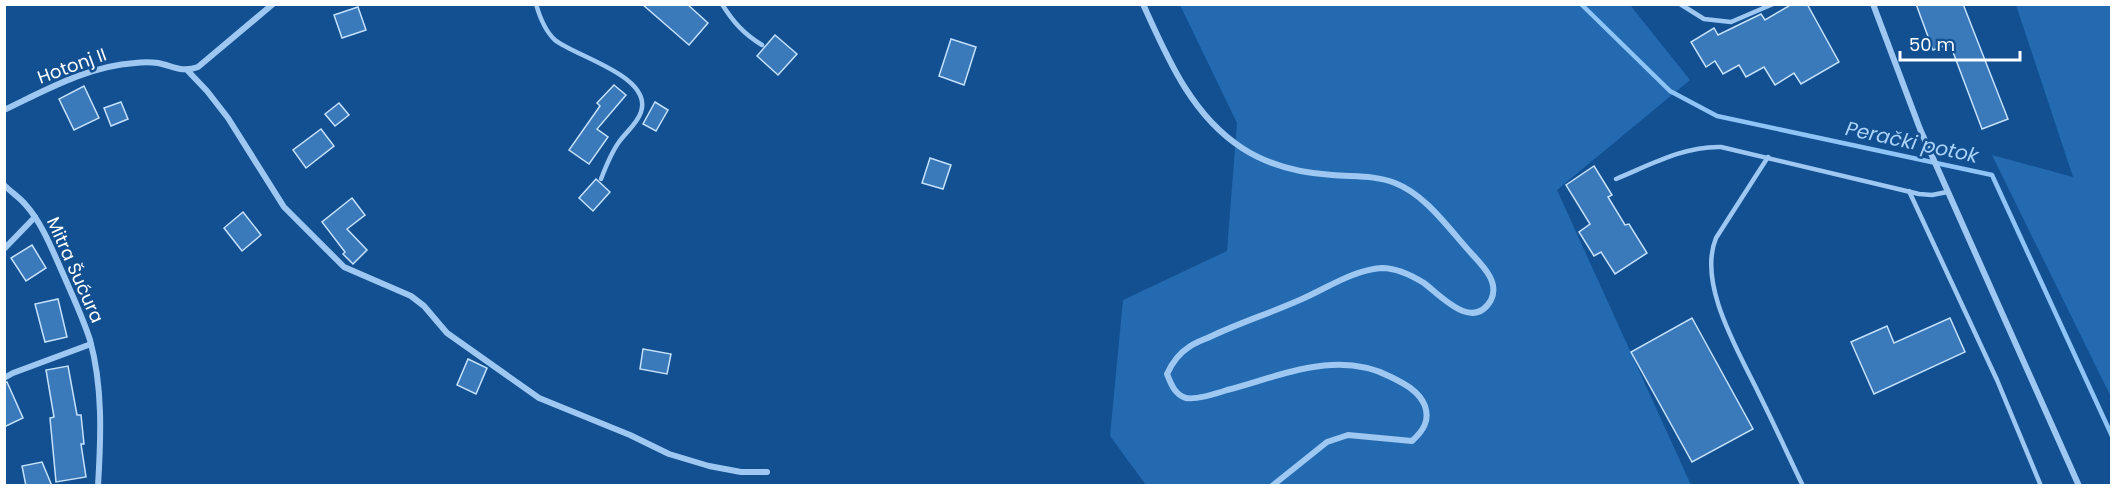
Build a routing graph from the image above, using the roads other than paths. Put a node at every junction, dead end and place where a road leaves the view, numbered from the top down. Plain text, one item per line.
1 (273, 4) edge
2 (536, 4) edge
3 (722, 4) edge
4 (1143, 4) edge
5 (1680, 4) edge
6 (1773, 4) edge
7 (1873, 4) edge
8 (762, 45) dead end
9 (188, 71) junction
10 (4, 110) edge
11 (1768, 157) junction
12 (601, 179) dead end
13 (1616, 179) dead end
14 (4, 185) edge
15 (1909, 191) junction
16 (1947, 192) junction
17 (35, 217) junction
18 (4, 249) edge
19 (91, 344) junction
20 (4, 378) edge
21 (767, 472) dead end
22 (98, 486) edge
23 (1272, 486) edge
24 (1803, 486) edge
25 (2041, 486) edge
26 (2079, 486) edge

1 - 9 street
2 - 12 lane
3 - 8 lane
4 - 23 street
5 - 6 lane
7 - 16 street
9 - 10 street, Hotonj II
9 - 21 street
11 - 13 lane
11 - 15 lane
11 - 24 lane
14 - 17 street, Mitra Šućura
15 - 16 lane
15 - 25 lane
16 - 26 street
17 - 18 street
17 - 19 street, Mitra Šućura
19 - 20 street
19 - 22 street, Mitra Šućura

